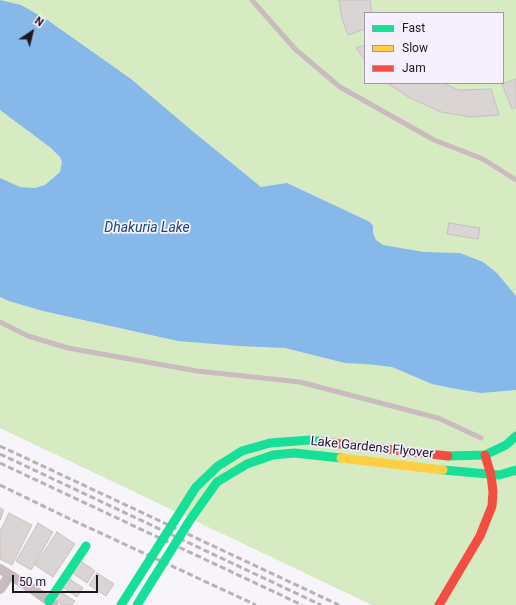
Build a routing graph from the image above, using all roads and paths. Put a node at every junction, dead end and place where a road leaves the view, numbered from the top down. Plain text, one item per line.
1 (252, 0) edge
2 (516, 180) edge
3 (0, 322) edge
4 (516, 436) edge
5 (481, 438) dead end
6 (485, 455) junction
7 (516, 470) edge
8 (491, 475) junction
9 (86, 546) dead end
10 (0, 569) edge
11 (10, 575) junction
12 (0, 589) edge
13 (51, 603) edge
14 (121, 605) edge
15 (137, 605) edge
16 (439, 605) edge

1 - 2 lane
3 - 5 lane
4 - 6 main road
6 - 8 main road
6 - 14 main road, Lake Gardens Flyover, bridge
7 - 8 main road, Lake Gardens Flyover
8 - 15 main road, Lake Gardens Flyover, bridge
8 - 16 main road
9 - 13 main road
10 - 11 street
11 - 12 street
11 - 13 street

